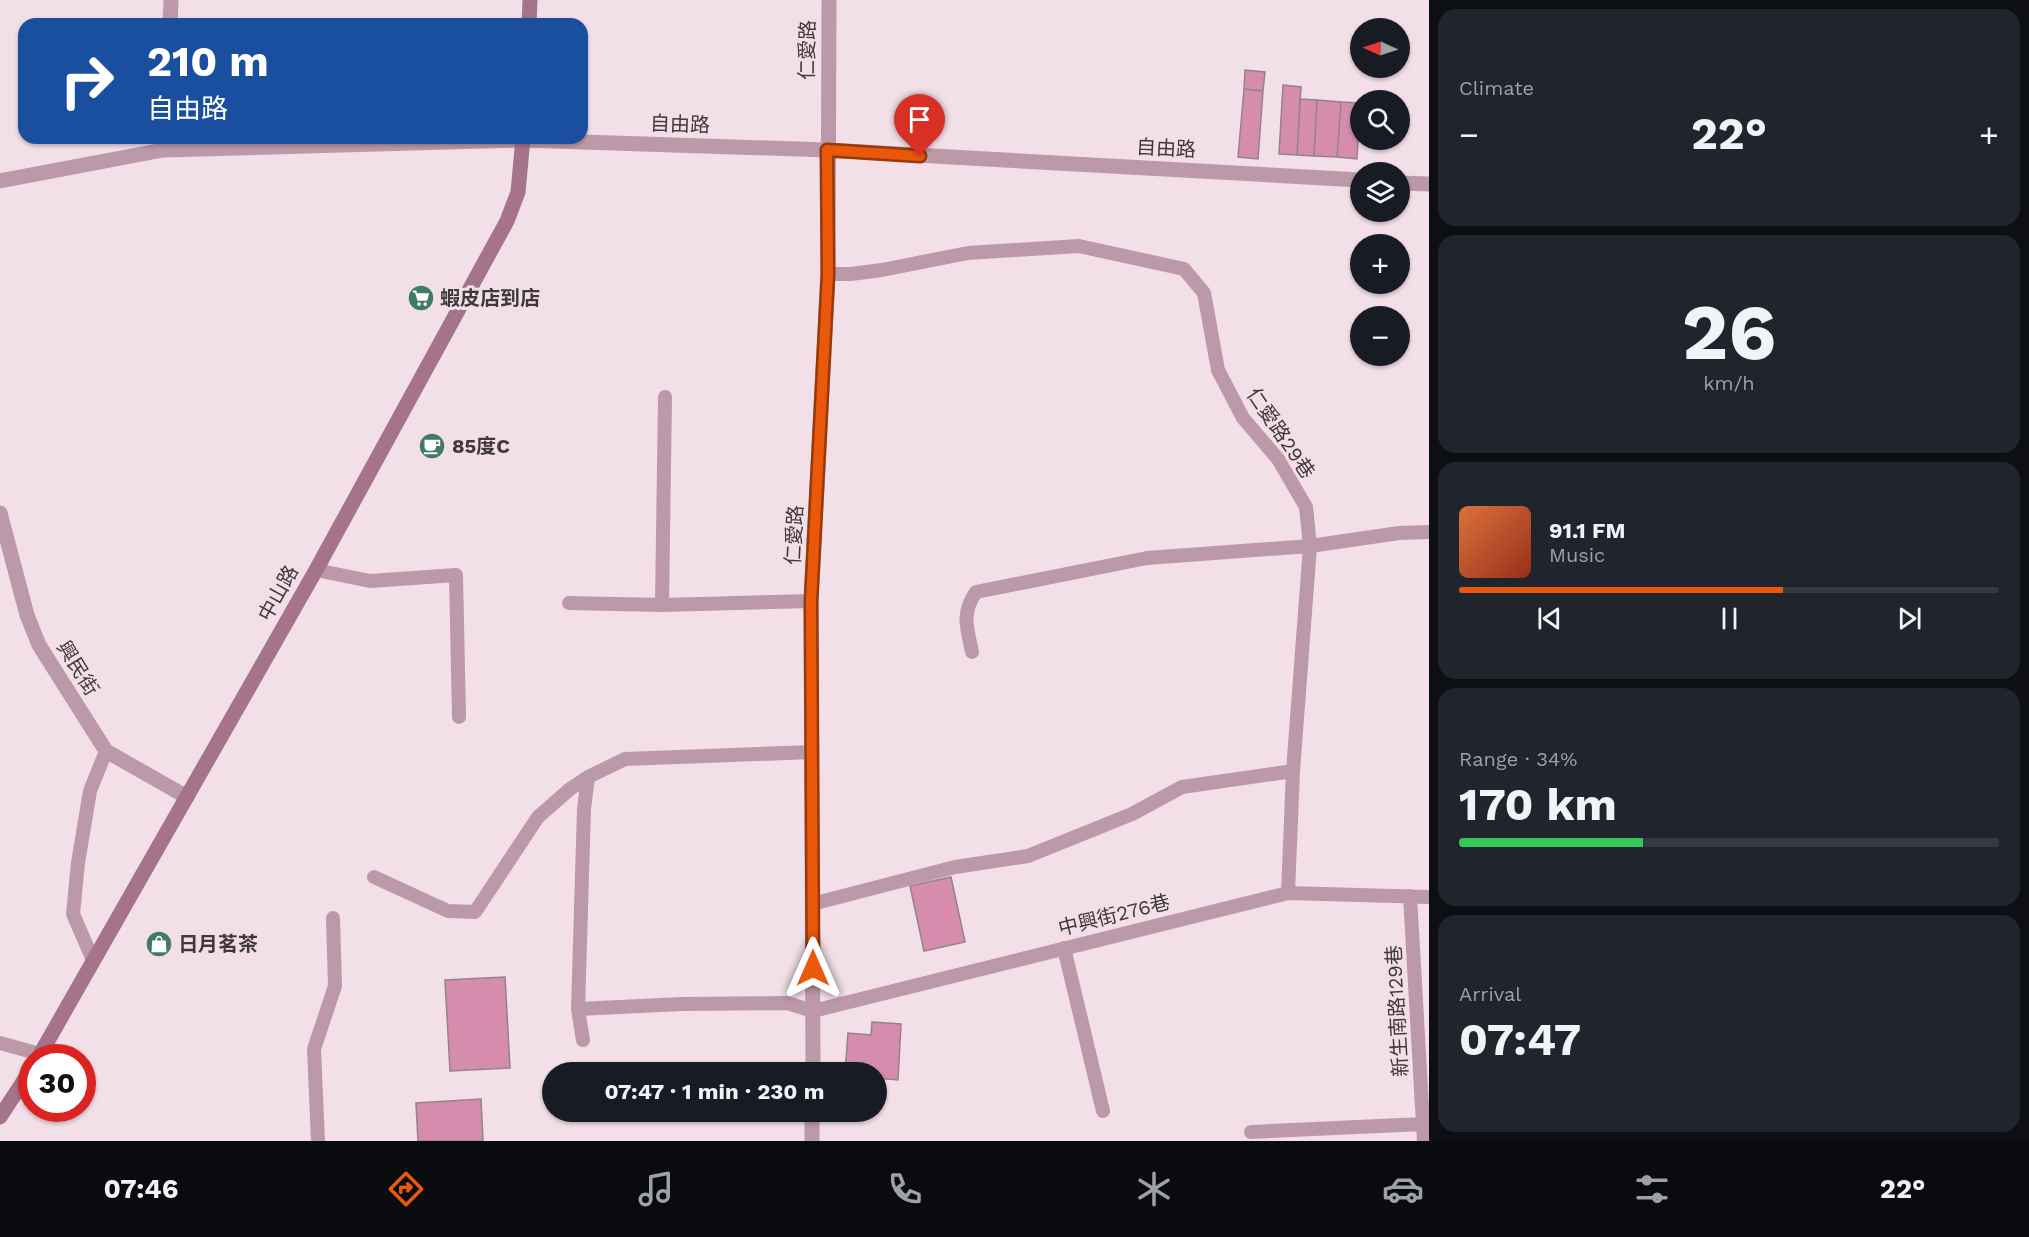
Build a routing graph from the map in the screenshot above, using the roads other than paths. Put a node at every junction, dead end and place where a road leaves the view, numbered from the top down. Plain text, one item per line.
1 (171, 0) edge
2 (530, 0) edge
3 (829, 0) edge
4 (170, 18) edge
5 (529, 18) edge
6 (588, 141) edge
7 (164, 144) edge
8 (523, 144) edge
9 (827, 150) junction
10 (1350, 179) edge
11 (0, 181) edge
12 (1410, 183) edge
13 (1429, 184) edge
14 (828, 274) junction
15 (665, 397) dead end
16 (1, 521) edge
17 (1429, 532) edge
18 (1310, 546) junction
19 (316, 570) junction
20 (811, 601) junction
21 (569, 603) dead end
22 (662, 605) junction
23 (972, 652) dead end
24 (459, 717) dead end
25 (106, 751) junction
26 (812, 752) junction
27 (1293, 771) junction
28 (588, 777) junction
29 (187, 796) junction
30 (374, 877) dead end
31 (1288, 893) junction
32 (1410, 896) junction
33 (1429, 897) edge
34 (812, 904) junction
35 (333, 918) dead end
36 (1064, 948) junction
37 (93, 960) junction
38 (578, 1009) junction
39 (813, 1011) junction
40 (582, 1040) dead end
41 (0, 1042) edge
42 (46, 1044) edge
43 (18, 1048) edge
44 (813, 1062) edge
45 (18, 1090) edge
46 (1104, 1111) dead end
47 (0, 1118) edge
48 (812, 1122) edge
49 (1423, 1124) junction
50 (1251, 1132) dead end
51 (318, 1141) edge
52 (812, 1141) edge
53 (1424, 1141) edge

1 - 4 street
2 - 5 main road
3 - 9 street, 仁愛路
6 - 9 street, 自由路
7 - 11 street, 自由路
8 - 19 main road, 中山路
9 - 10 street, 自由路
9 - 14 street, 仁愛路
12 - 13 street
14 - 18 lane, 仁愛路29巷
14 - 20 street, 仁愛路
15 - 22 lane
16 - 25 street, 興民街
17 - 18 lane
18 - 23 lane
18 - 27 lane, 仁愛路29巷
19 - 24 lane
19 - 29 main road, 中山路
20 - 22 lane
20 - 26 street, 仁愛路
21 - 22 lane
25 - 29 street, 興民街
25 - 37 lane
26 - 28 lane
26 - 34 street, 仁愛路
27 - 31 lane, 仁愛路29巷
27 - 34 lane
28 - 30 lane
28 - 38 lane
29 - 37 main road, 中山路
31 - 32 lane, 中興街276巷
31 - 36 lane, 中興街276巷
32 - 33 lane, 中興街276巷
32 - 49 lane, 新生南路129巷
34 - 39 street, 仁愛路
35 - 51 lane
36 - 39 lane, 中興街276巷
36 - 46 lane
37 - 42 main road, 中山路
38 - 39 lane
38 - 40 lane
39 - 44 street, 仁愛路
41 - 43 lane
45 - 47 main road
48 - 52 street
49 - 50 lane
49 - 53 lane, 新生南路129巷

